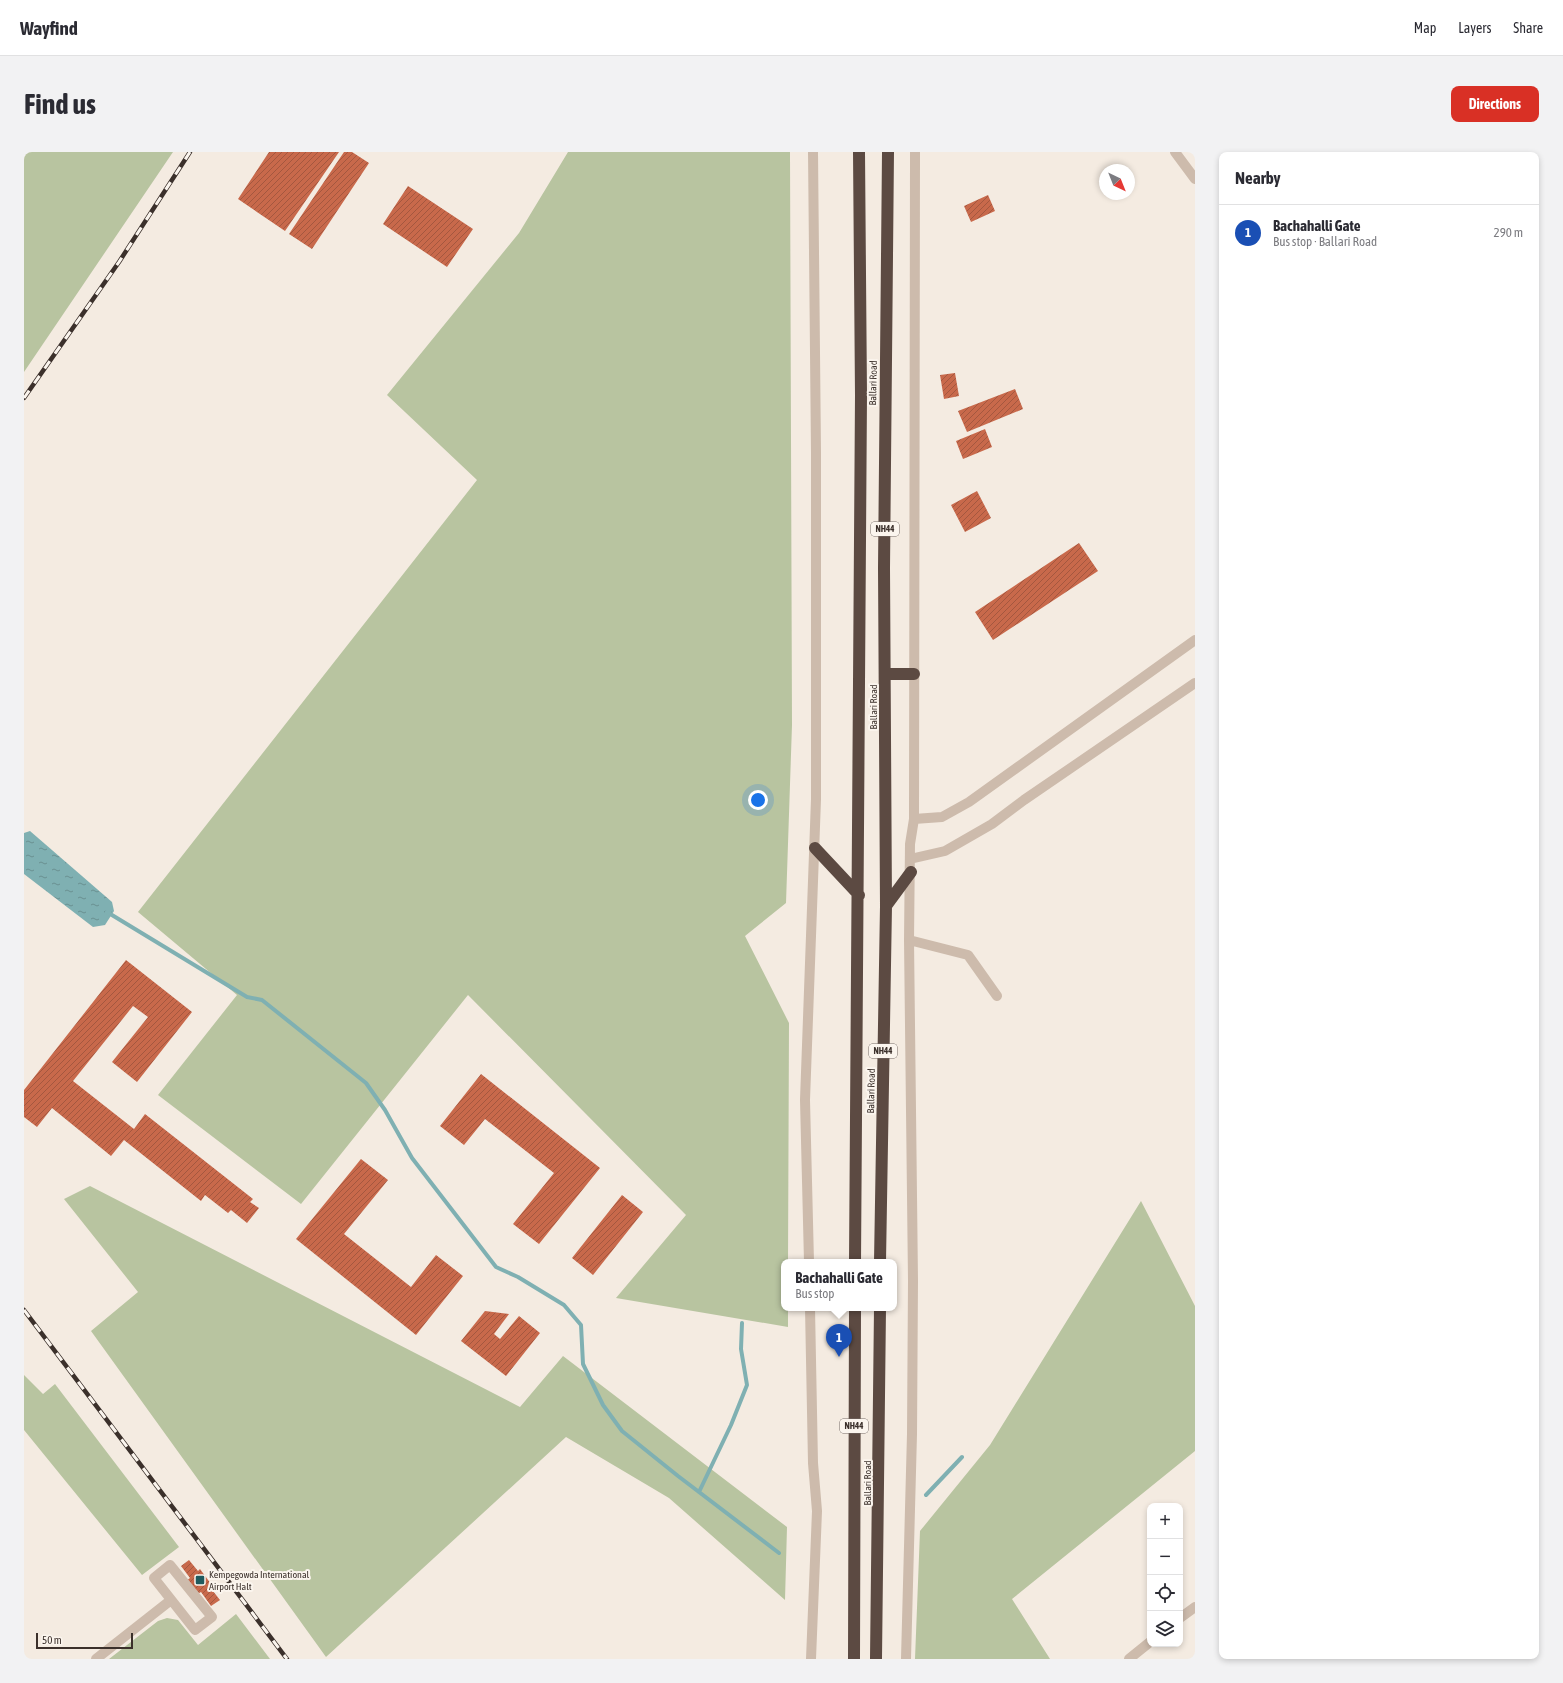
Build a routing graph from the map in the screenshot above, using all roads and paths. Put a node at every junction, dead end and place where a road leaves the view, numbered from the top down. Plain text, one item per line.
1 (813, 152) edge
2 (860, 152) edge
3 (888, 152) edge
4 (915, 152) edge
5 (1174, 152) edge
6 (1195, 179) edge
7 (1195, 640) edge
8 (885, 674) junction
9 (914, 674) junction
10 (1195, 683) edge
11 (914, 819) junction
12 (814, 848) junction
13 (910, 859) junction
14 (911, 872) junction
15 (859, 895) junction
16 (886, 906) junction
17 (909, 940) junction
18 (997, 996) dead end
19 (809, 1259) edge
20 (855, 1259) edge
21 (880, 1259) edge
22 (810, 1311) edge
23 (855, 1311) edge
24 (880, 1311) edge
25 (171, 1600) junction
26 (1195, 1607) edge
27 (1183, 1616) edge
28 (1147, 1644) edge
29 (96, 1659) edge
30 (811, 1659) edge
31 (854, 1659) edge
32 (876, 1659) edge
33 (906, 1659) edge
34 (1129, 1659) edge

1 - 12 street
2 - 15 highway, Ballari Road / NH44
3 - 8 highway, Ballari Road / NH44
4 - 9 street
5 - 6 street
7 - 11 street
8 - 9 highway
8 - 16 highway, Ballari Road / NH44
9 - 11 street
10 - 13 street
11 - 13 street
12 - 15 highway
12 - 19 street
13 - 14 street
14 - 16 highway
14 - 17 street
15 - 20 highway, Ballari Road / NH44
16 - 21 highway, Ballari Road / NH44
17 - 18 street
17 - 33 street
22 - 30 street
23 - 31 highway, Ballari Road / NH44
24 - 32 highway, Ballari Road / NH44
25 - 25 street
25 - 29 street
26 - 27 street
28 - 34 street

